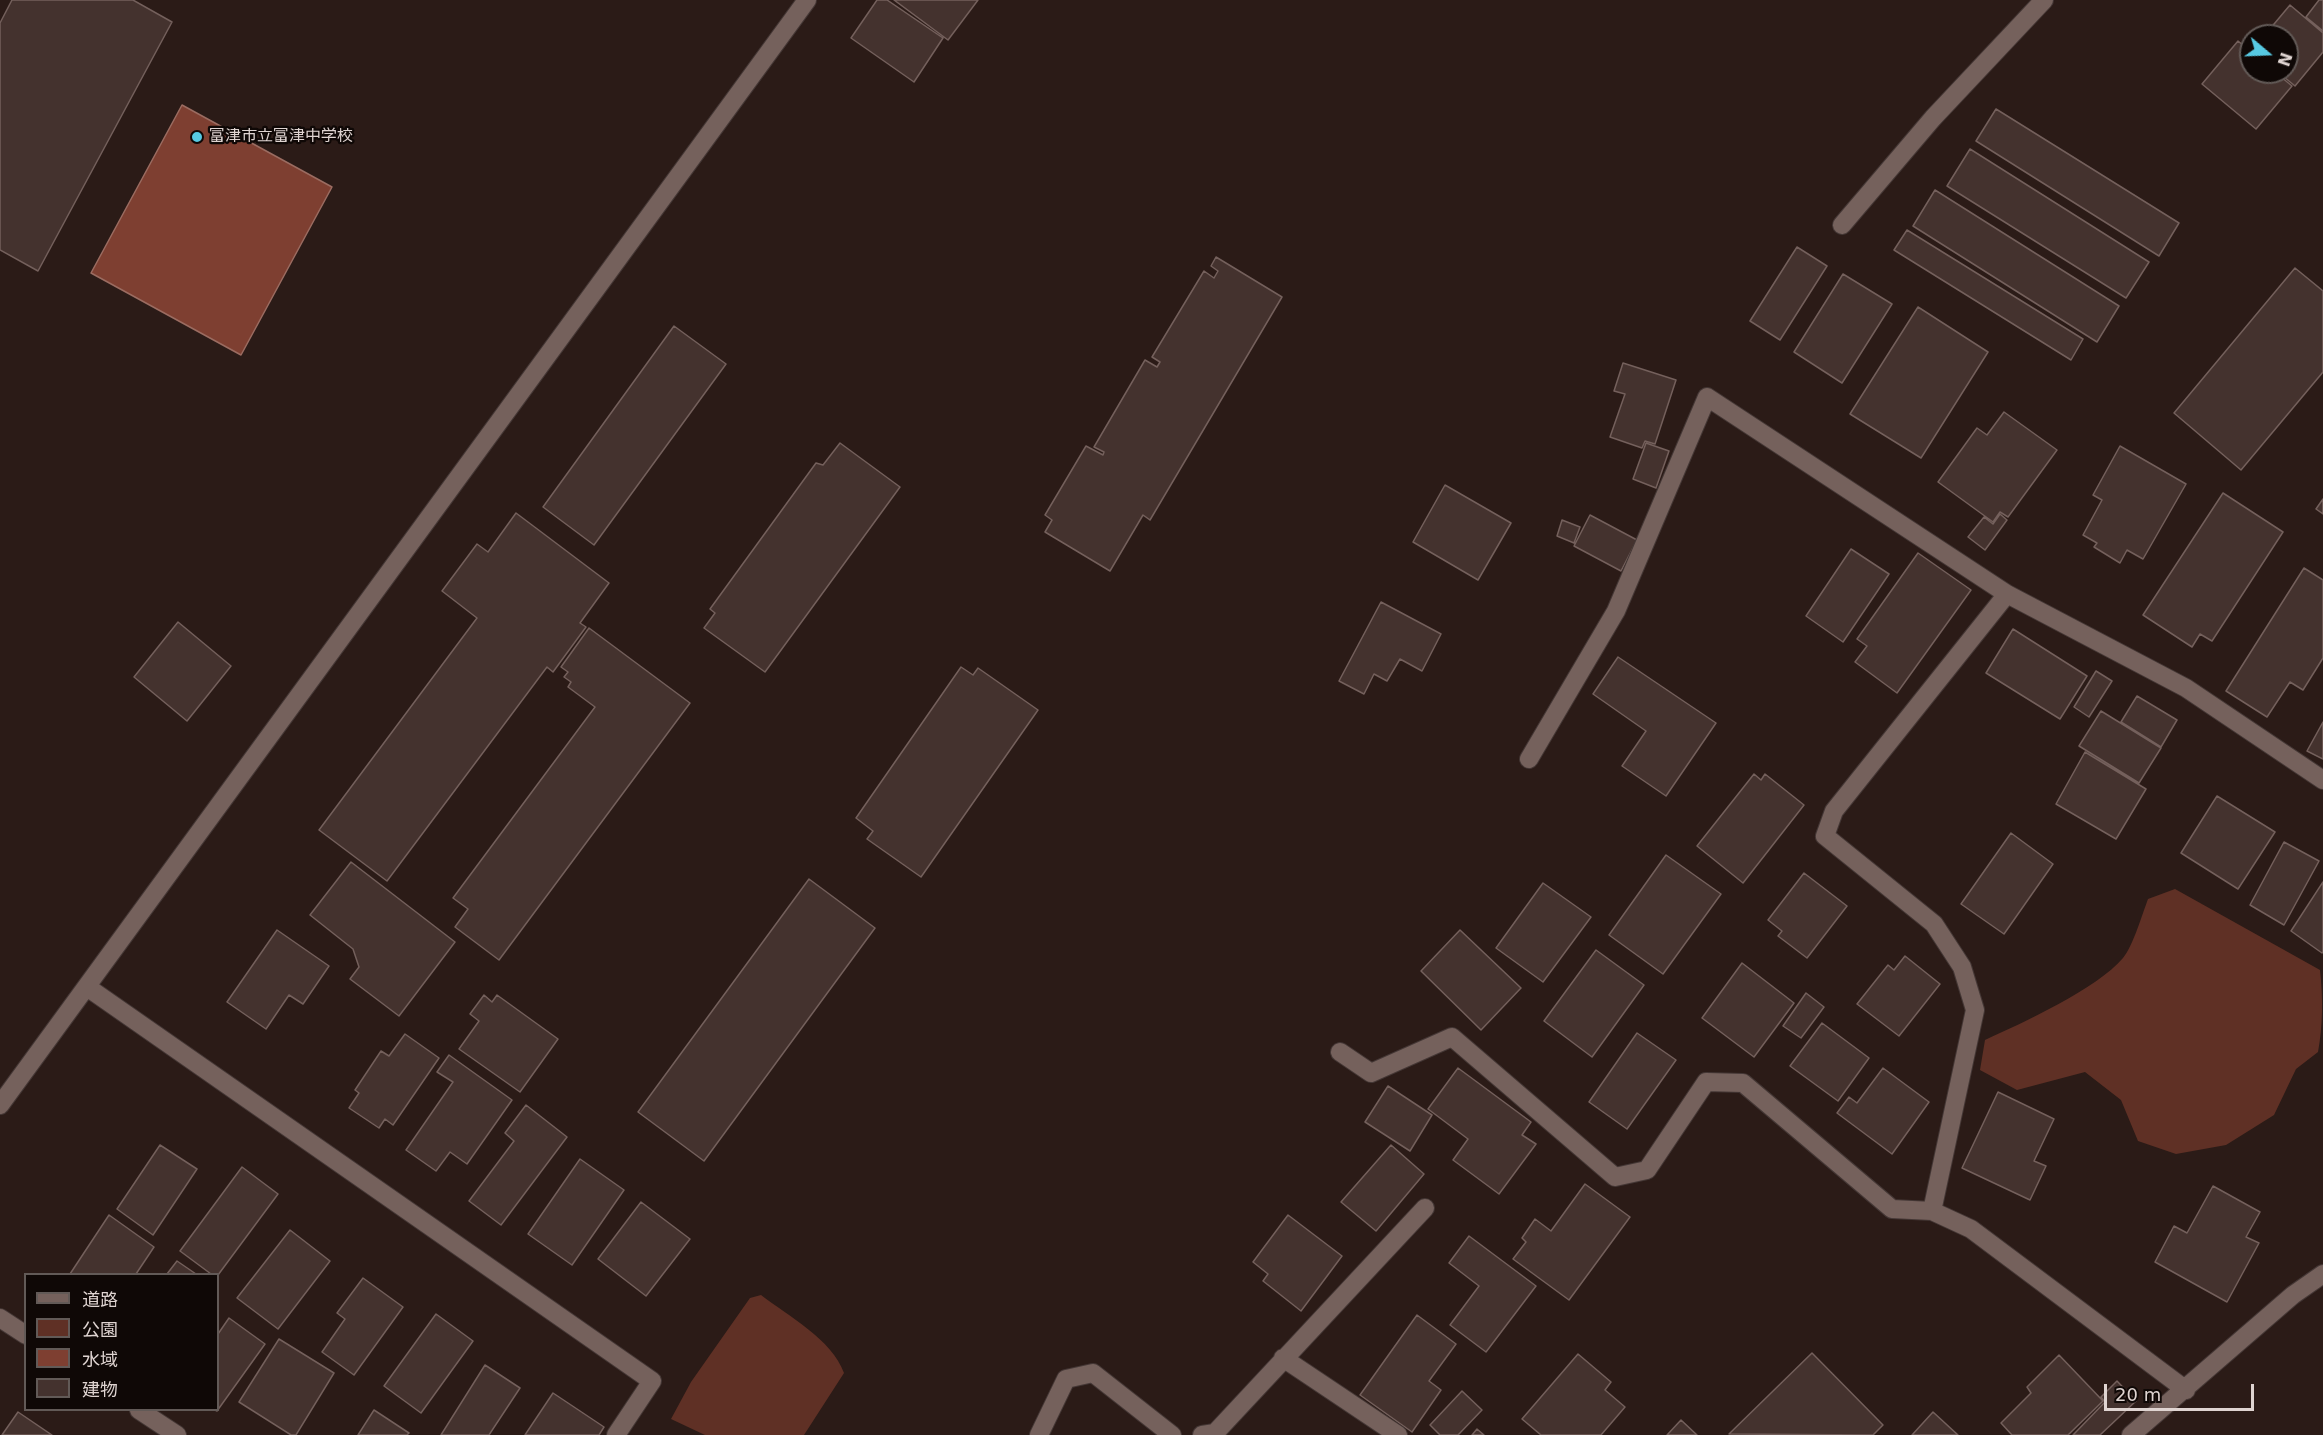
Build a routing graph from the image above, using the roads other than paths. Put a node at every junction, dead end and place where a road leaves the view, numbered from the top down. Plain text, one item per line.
1 (807, 0) edge
2 (2044, 0) edge
3 (1842, 225) dead end
4 (2007, 594) junction
5 (1529, 759) dead end
6 (2323, 780) edge
7 (87, 987) junction
8 (1340, 1052) dead end
9 (0, 1105) edge
10 (1425, 1208) dead end
11 (1932, 1210) junction
12 (2323, 1274) edge
13 (0, 1318) edge
14 (24, 1334) edge
15 (1283, 1358) junction
16 (2186, 1390) junction
17 (141, 1411) edge
18 (177, 1435) edge
19 (616, 1435) edge
20 (1039, 1435) edge
21 (1172, 1435) edge
22 (1202, 1435) edge
23 (1398, 1435) edge
24 (2131, 1435) edge

1 - 7 street
2 - 3 street
4 - 5 street
4 - 6 street
4 - 11 street
7 - 9 street
7 - 19 street
8 - 11 street
10 - 15 street
11 - 16 street
12 - 16 street
13 - 14 street
15 - 22 street
15 - 23 street
16 - 24 street
17 - 18 street
20 - 21 street

